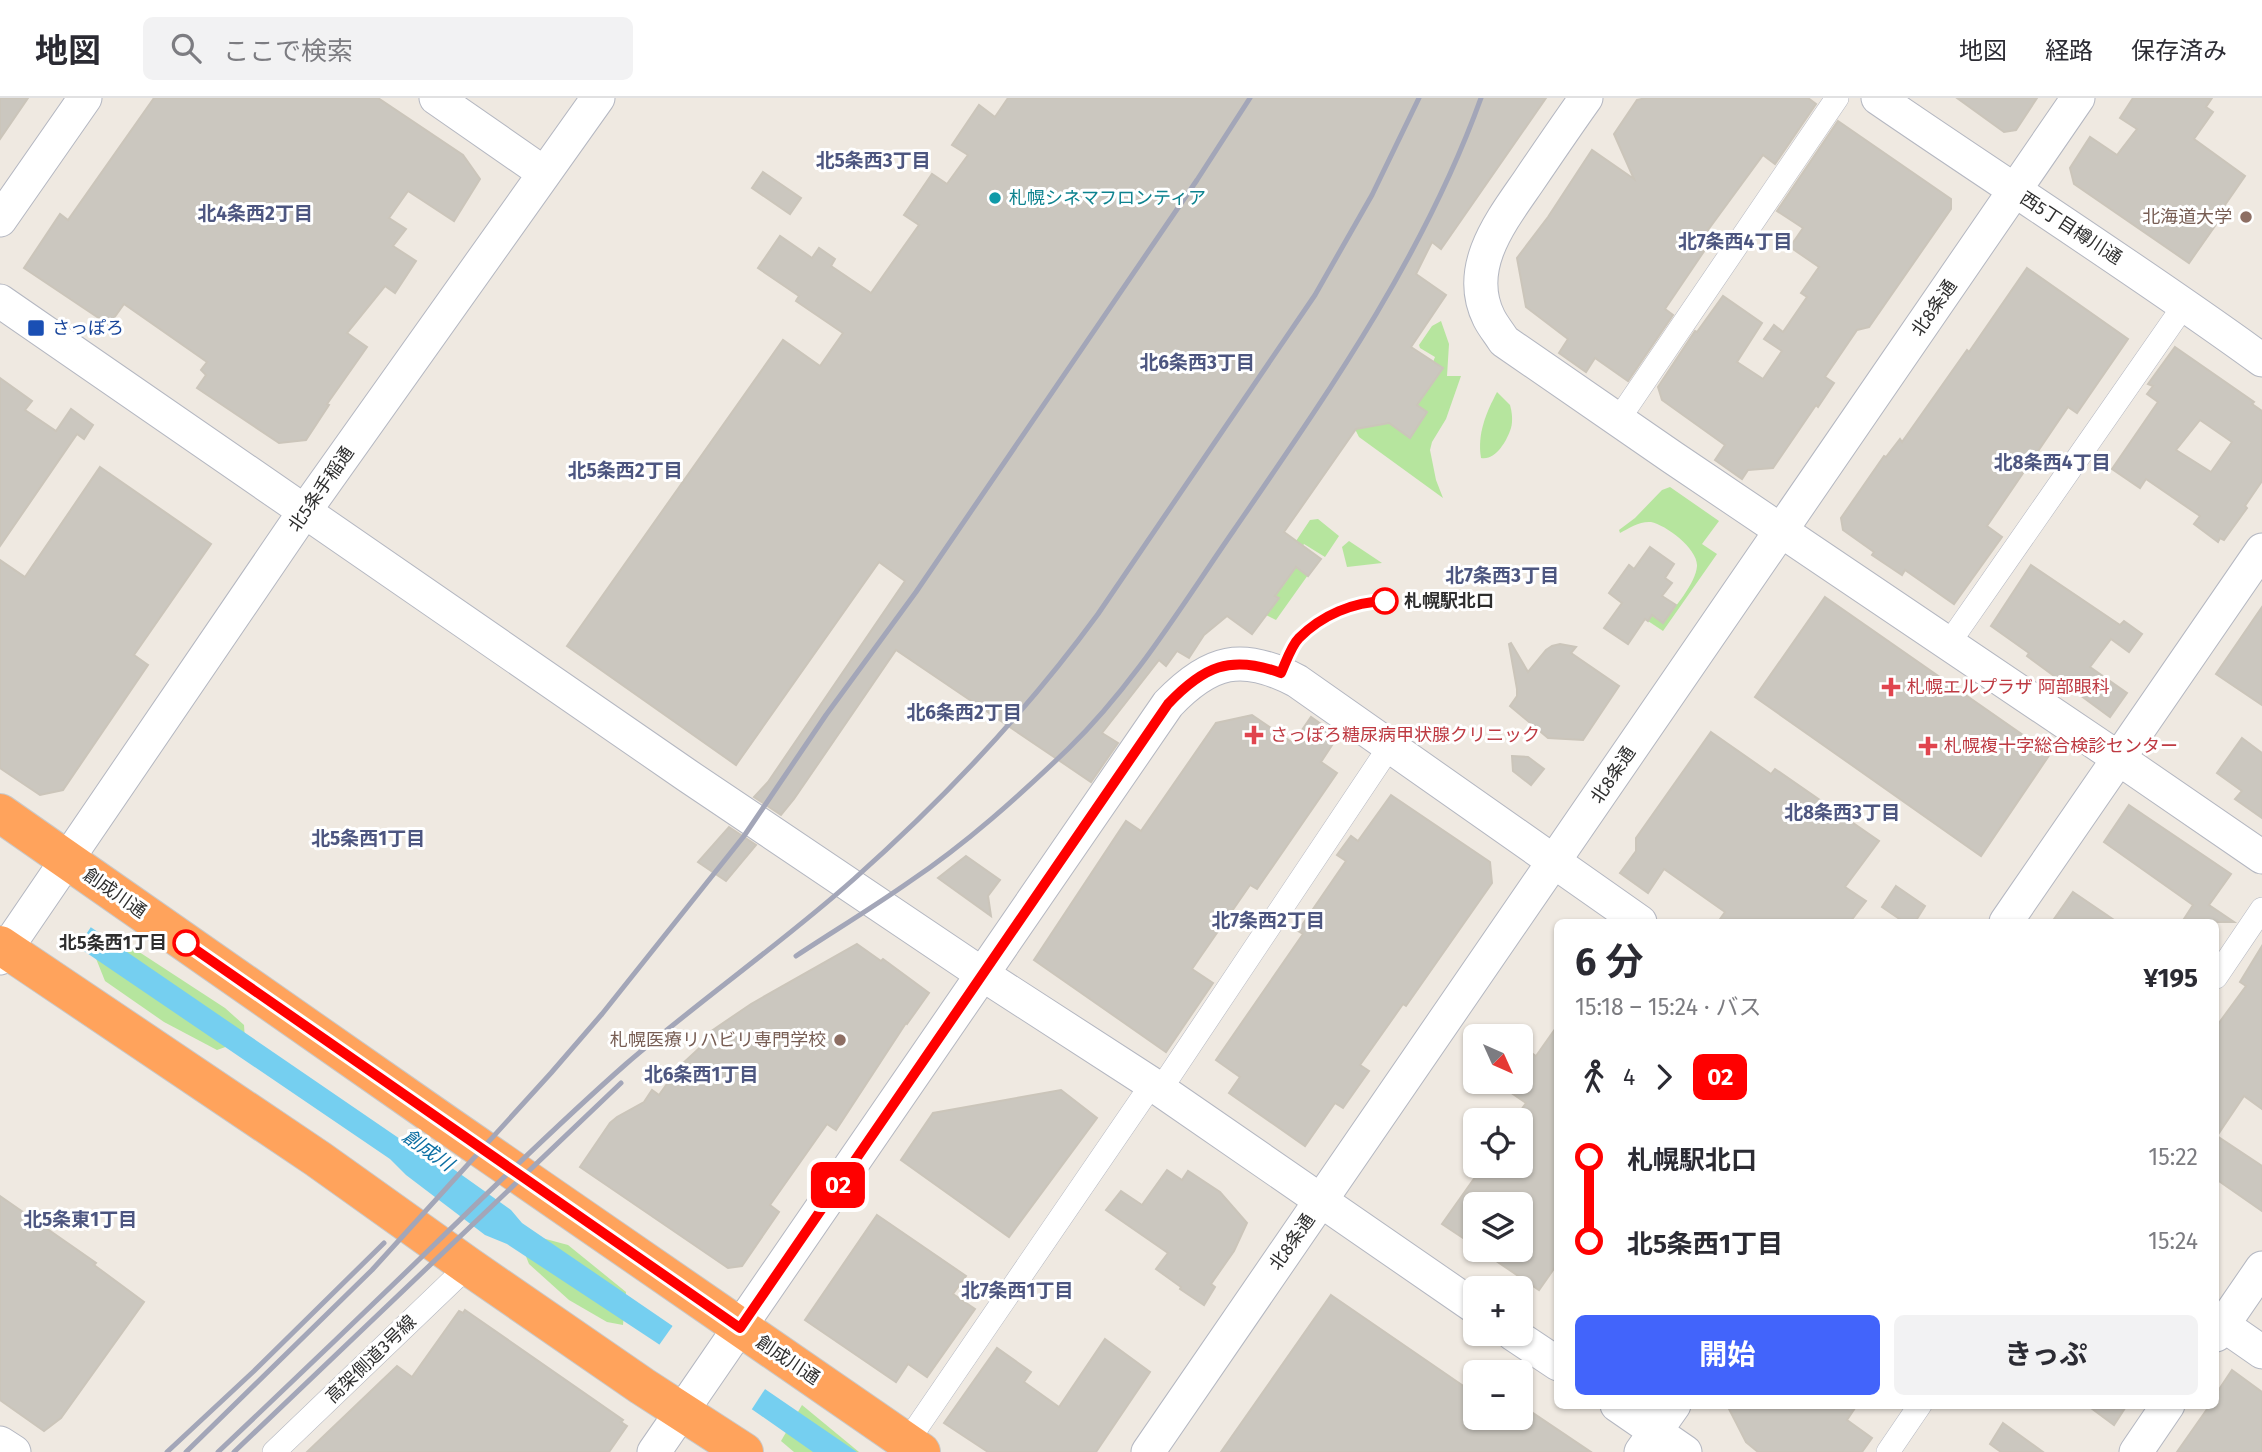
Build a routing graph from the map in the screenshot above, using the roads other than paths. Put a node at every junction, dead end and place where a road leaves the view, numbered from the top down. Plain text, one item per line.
1 (436, 98) edge
2 (598, 98) edge
3 (1586, 98) edge
4 (1837, 98) edge
5 (1878, 98) edge
6 (2078, 98) edge
7 (83, 99) edge
8 (544, 173) junction
9 (2014, 191) junction
10 (0, 220) edge
11 (0, 301) edge
12 (2185, 304) junction
13 (2262, 360) edge
14 (1618, 420) junction
15 (304, 512) junction
16 (1782, 530) junction
17 (2262, 550) edge
18 (1949, 643) junction
19 (1390, 746) junction
20 (2119, 758) junction
21 (0, 813) edge
22 (2262, 858) edge
23 (1553, 862) junction
24 (59, 872) junction
25 (2262, 909) edge
26 (1636, 919) edge
27 (2008, 919) edge
28 (7, 944) edge
29 (2219, 972) edge
30 (982, 974) junction
31 (1156, 1087) junction
32 (1321, 1201) junction
33 (468, 1266) junction
34 (2262, 1268) edge
35 (1463, 1299) edge
36 (2219, 1326) edge
37 (2219, 1328) edge
38 (733, 1339) junction
39 (1531, 1346) edge
40 (2262, 1352) edge
41 (1554, 1361) edge
42 (692, 1398) junction
43 (1623, 1409) edge
44 (1917, 1409) edge
45 (2165, 1409) edge
46 (1657, 1430) edge
47 (0, 1443) edge
48 (914, 1447) edge
49 (14, 1452) edge
50 (274, 1452) edge
51 (654, 1452) edge
52 (744, 1452) edge
53 (1148, 1452) edge
54 (1685, 1452) edge
55 (1888, 1452) edge
56 (2136, 1452) edge

1 - 8 street
2 - 8 street, 北5条手稲通
3 - 14 street
4 - 14 street
5 - 9 street, 西5丁目樽川通
6 - 9 street, 北8条通
7 - 10 street
8 - 15 street, 北5条手稲通
9 - 12 street, 西5丁目樽川通
9 - 16 street, 北8条通
11 - 15 street
12 - 13 street, 西5丁目樽川通
12 - 18 street
14 - 16 street
15 - 24 street, 北5条手稲通
15 - 30 street
16 - 18 street
16 - 23 street, 北8条通
17 - 20 street
18 - 20 street
19 - 23 street
19 - 30 street
19 - 31 street
20 - 22 street
20 - 27 street
21 - 24 highway, 創成川通
23 - 26 street
23 - 32 street, 北8条通
24 - 28 street, 北5条手稲通
24 - 38 highway, 創成川通
25 - 29 street
28 - 33 highway
30 - 31 street
30 - 38 street
31 - 32 street
31 - 48 street
32 - 35 street
32 - 53 street, 北8条通
33 - 42 highway
33 - 50 street, 高架側道3号線
34 - 36 street
37 - 40 street
38 - 42 street
38 - 48 highway, 創成川通
39 - 41 street
42 - 51 street
42 - 52 highway
43 - 46 street
44 - 55 street
45 - 56 street
46 - 54 street
47 - 49 street

